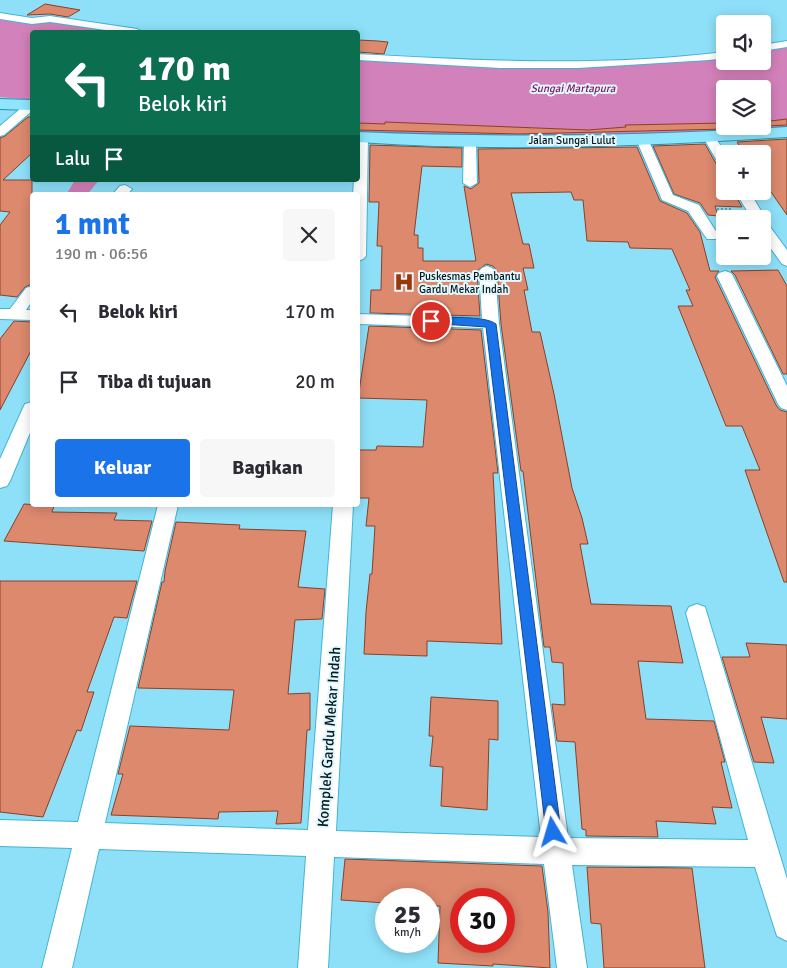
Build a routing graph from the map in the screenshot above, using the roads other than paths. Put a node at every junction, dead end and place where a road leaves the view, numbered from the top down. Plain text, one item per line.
1 (0, 16) edge
2 (124, 30) edge
3 (787, 44) edge
4 (771, 47) edge
5 (360, 57) edge
6 (716, 57) edge
7 (0, 104) edge
8 (28, 109) edge
9 (0, 132) edge
10 (787, 132) edge
11 (360, 137) edge
12 (709, 137) junction
13 (642, 139) junction
14 (470, 140) junction
15 (716, 148) edge
16 (470, 182) dead end
17 (712, 236) dead end
18 (771, 237) edge
19 (787, 261) edge
20 (487, 271) dead end
21 (725, 276) dead end
22 (30, 293) edge
23 (7, 315) edge
24 (30, 315) edge
25 (360, 319) edge
26 (491, 324) junction
27 (787, 404) edge
28 (30, 413) edge
29 (0, 481) edge
30 (168, 507) edge
31 (343, 507) edge
32 (697, 613) dead end
33 (0, 833) edge
34 (88, 835) junction
35 (322, 844) junction
36 (556, 851) junction
37 (765, 853) junction
38 (787, 926) edge
39 (57, 968) edge
40 (313, 968) edge
41 (572, 968) edge

1 - 2 street
3 - 4 street
5 - 6 street
7 - 8 main road
8 - 9 street
10 - 12 main road, Jalan Sungai Lulut
11 - 14 main road, Jalan Sungai Lulut
12 - 13 main road, Jalan Sungai Lulut
12 - 15 street
13 - 14 main road, Jalan Sungai Lulut
13 - 17 street
14 - 16 street
18 - 19 street
20 - 26 street
21 - 27 street
22 - 23 street
23 - 24 street
25 - 26 street
26 - 36 street
28 - 29 street
30 - 34 street
31 - 35 street, Komplek Gardu Mekar Indah
32 - 37 street
33 - 34 street
34 - 35 street
34 - 39 street
35 - 36 street
35 - 40 street, Komplek Gardu Mekar Indah
36 - 37 street
36 - 41 street
37 - 38 street

